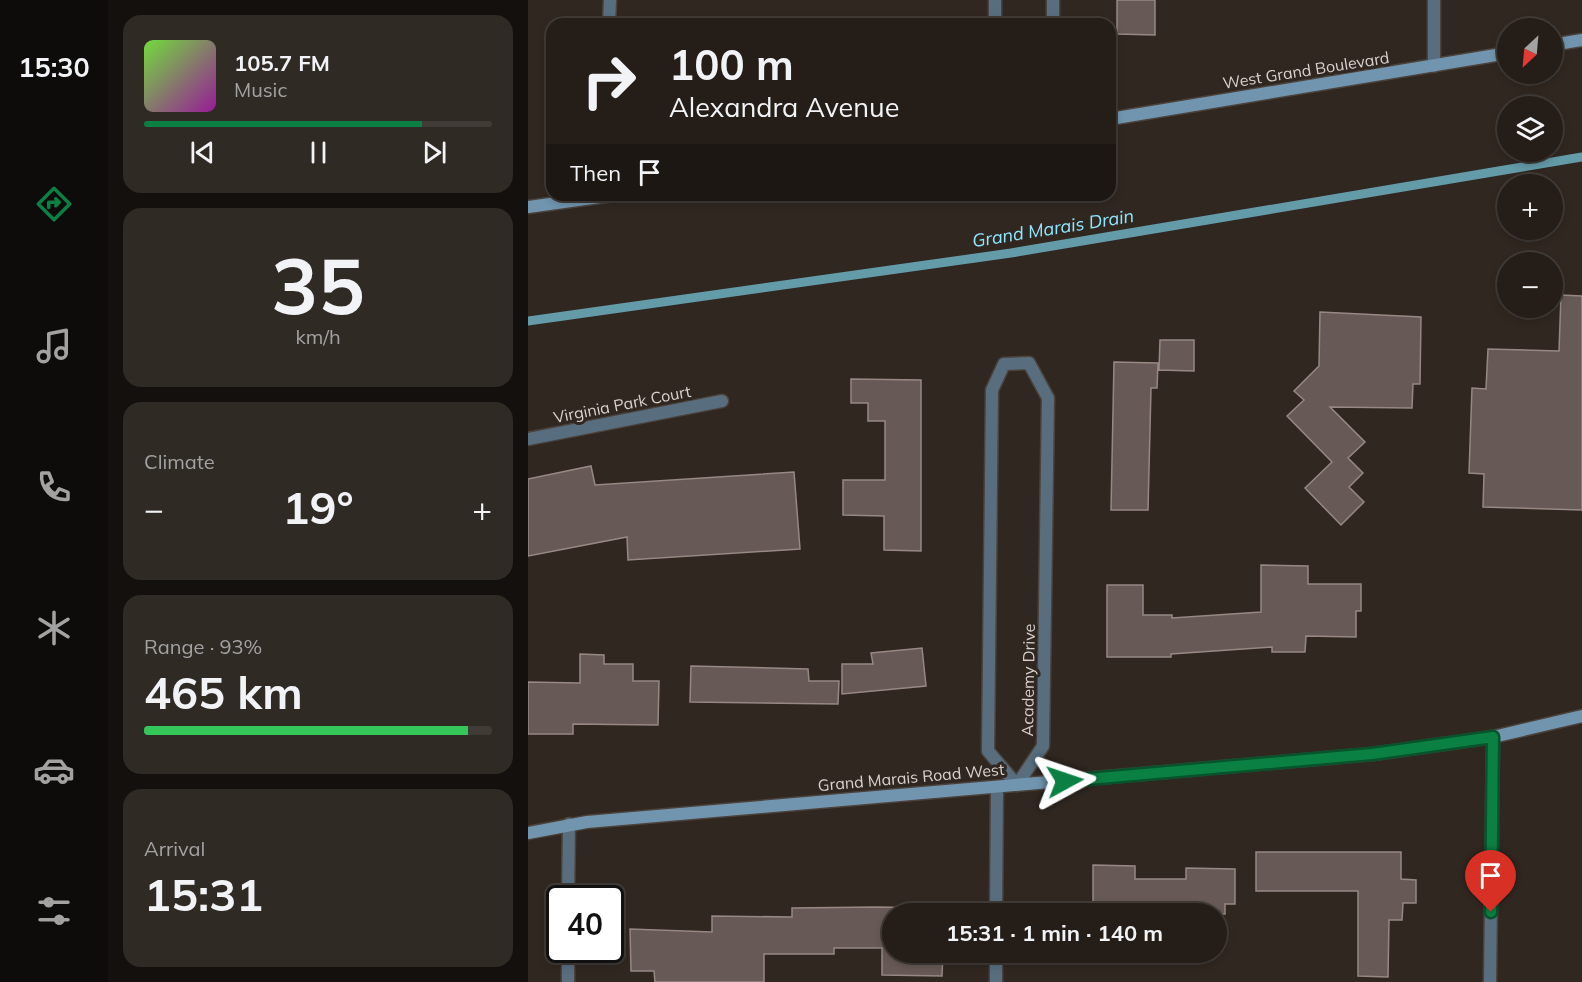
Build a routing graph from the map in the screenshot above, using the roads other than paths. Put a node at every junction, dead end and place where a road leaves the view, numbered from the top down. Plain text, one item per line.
1 (610, 0) edge
2 (995, 0) edge
3 (1053, 0) edge
4 (1434, 0) edge
5 (609, 18) edge
6 (995, 18) edge
7 (1053, 18) edge
8 (1582, 40) edge
9 (1563, 43) edge
10 (1497, 55) edge
11 (1434, 66) junction
12 (1116, 118) edge
13 (569, 201) edge
14 (528, 207) edge
15 (722, 401) dead end
16 (528, 440) edge
17 (1582, 716) edge
18 (1493, 737) junction
19 (1017, 785) junction
20 (997, 787) junction
21 (569, 824) junction
22 (528, 833) edge
23 (568, 885) edge
24 (996, 903) edge
25 (568, 963) edge
26 (996, 963) edge
27 (568, 982) edge
28 (996, 982) edge
29 (1490, 982) edge

1 - 5 street
2 - 6 street
3 - 7 street
4 - 11 street
8 - 9 street
10 - 11 street, West Grand Boulevard
11 - 12 street, West Grand Boulevard
13 - 14 street
15 - 16 street, Virginia Park Court
17 - 18 street, Grand Marais Road West
18 - 19 street, Grand Marais Road West
18 - 29 street
19 - 19 street, Academy Drive
19 - 20 street, Grand Marais Road West
20 - 21 street, Grand Marais Road West
20 - 24 street
21 - 22 street, Grand Marais Road West
21 - 23 street
25 - 27 street
26 - 28 street

